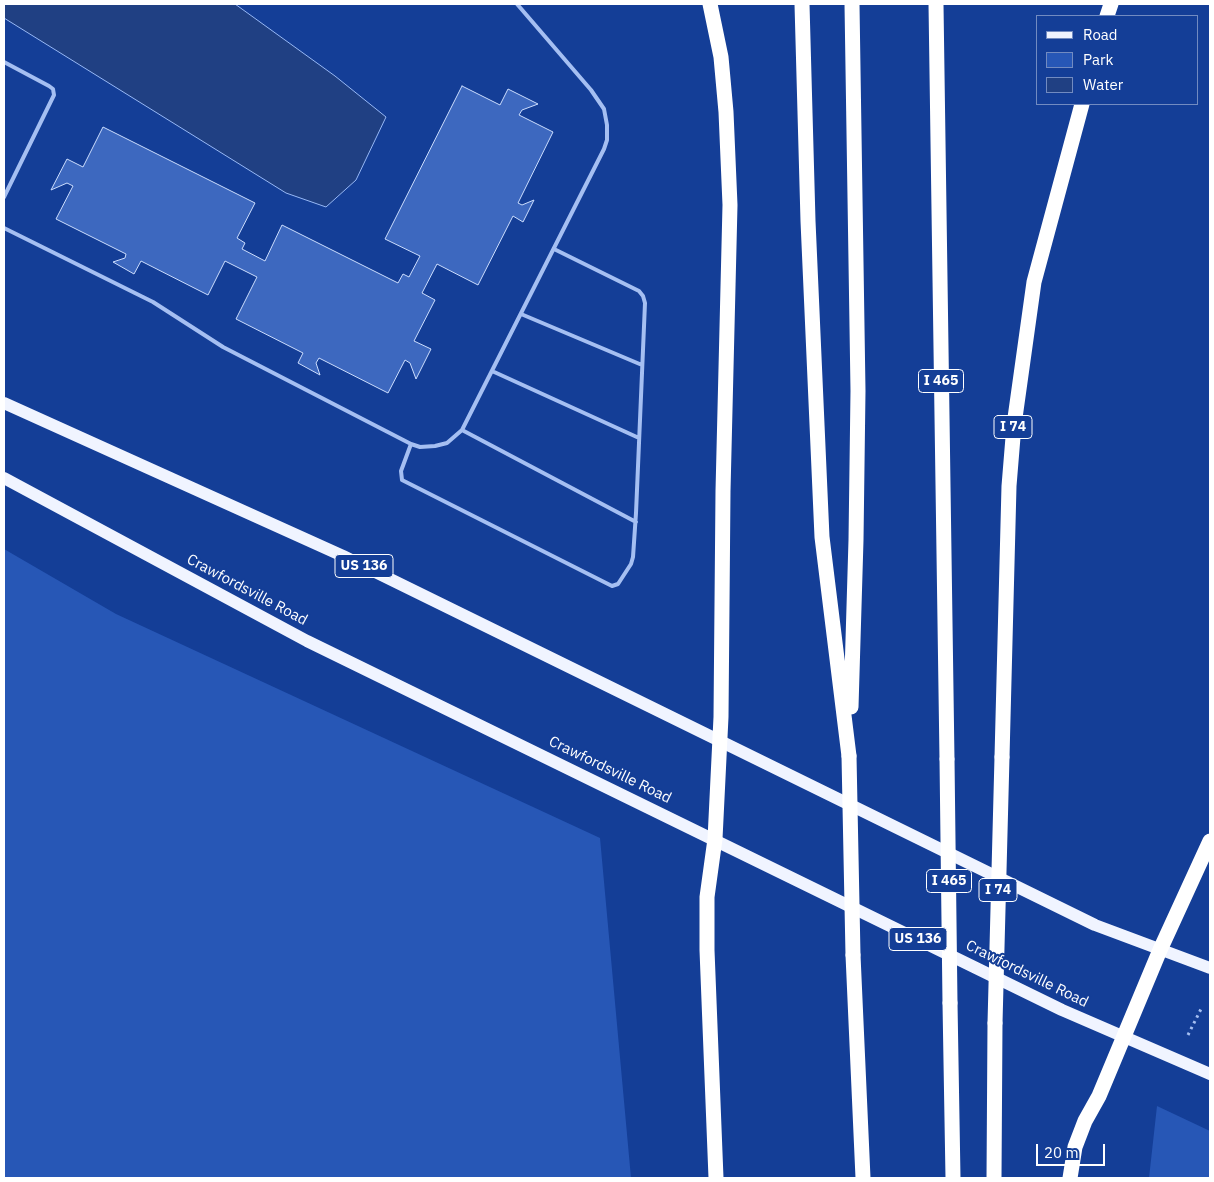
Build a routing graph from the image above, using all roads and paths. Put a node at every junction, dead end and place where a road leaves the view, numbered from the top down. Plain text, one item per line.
1 (518, 4) edge
2 (710, 4) edge
3 (802, 4) edge
4 (852, 4) edge
5 (936, 4) edge
6 (4, 62) edge
7 (1082, 105) edge
8 (4, 197) edge
9 (4, 228) edge
10 (554, 249) junction
11 (521, 314) junction
12 (642, 365) junction
13 (492, 371) junction
14 (4, 403) edge
15 (462, 430) junction
16 (639, 438) junction
17 (411, 444) junction
18 (4, 478) edge
19 (636, 522) junction
20 (720, 740) junction
21 (849, 756) junction
22 (715, 839) junction
23 (1210, 840) edge
24 (1160, 950) junction
25 (1210, 968) edge
26 (1202, 1007) dead end
27 (1188, 1035) dead end
28 (1122, 1037) junction
29 (1210, 1074) edge
30 (716, 1178) edge
31 (863, 1178) edge
32 (953, 1178) edge
33 (994, 1178) edge
34 (1070, 1178) edge

1 - 10 lane
2 - 20 highway
3 - 21 highway
4 - 21 highway
5 - 32 highway, I 465, bridge
6 - 8 lane
7 - 33 highway, I 74, bridge
9 - 17 lane
10 - 11 lane
10 - 12 lane
11 - 12 lane
11 - 13 lane
12 - 16 lane
13 - 15 lane
13 - 16 lane
14 - 20 main road, US 136
15 - 17 lane
15 - 19 lane
16 - 19 lane
17 - 19 lane
18 - 22 main road, Crawfordsville Road / US 136
20 - 22 highway
20 - 24 main road, US 136
21 - 31 highway, bridge
22 - 28 main road, Crawfordsville Road / US 136
22 - 30 highway
23 - 24 highway
24 - 25 main road
24 - 28 highway
26 - 27 path
28 - 29 main road, Crawfordsville Road
28 - 34 highway

